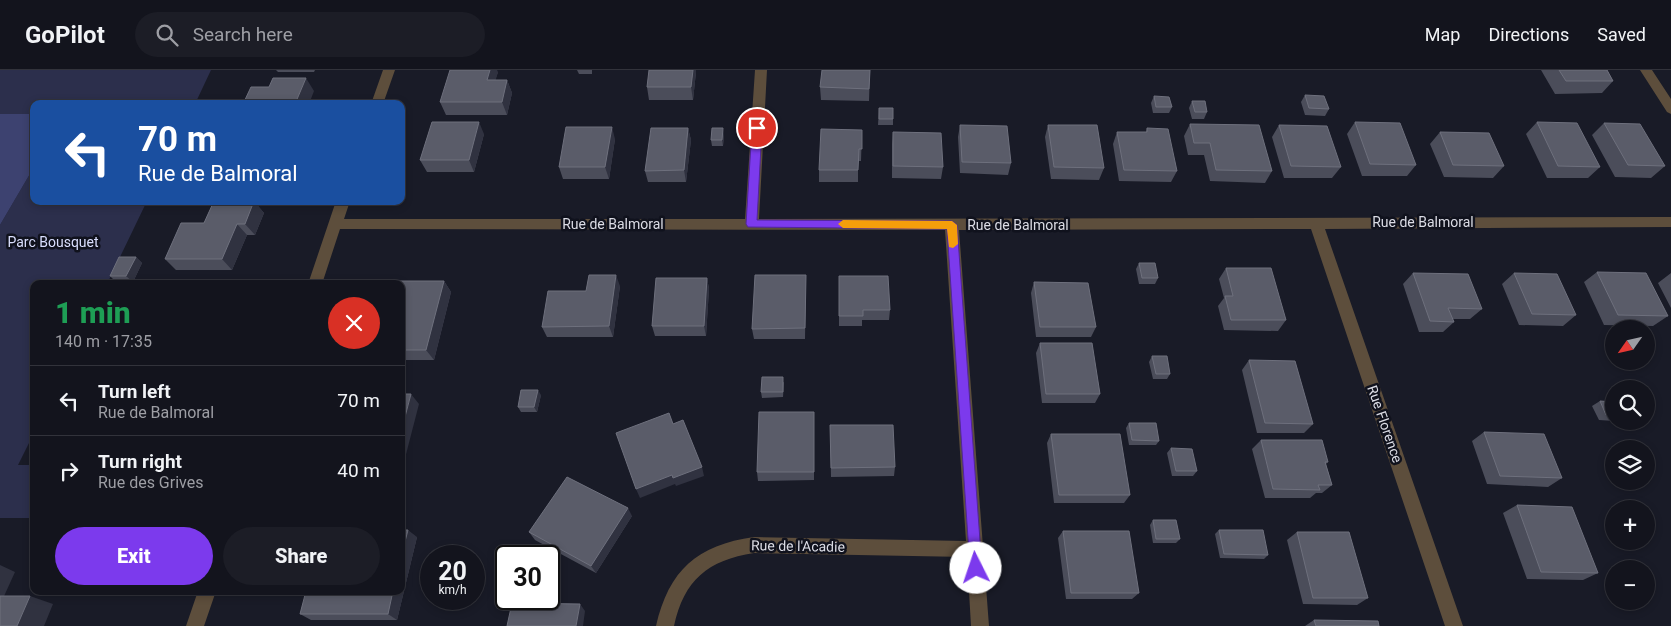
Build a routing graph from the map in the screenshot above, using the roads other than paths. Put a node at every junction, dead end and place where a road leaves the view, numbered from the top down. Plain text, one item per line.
1 (389, 70) edge
2 (761, 70) edge
3 (1646, 70) edge
4 (378, 100) edge
5 (1671, 109) edge
6 (343, 205) edge
7 (1316, 222) junction
8 (1671, 222) edge
9 (336, 224) junction
10 (752, 224) junction
11 (952, 225) junction
12 (316, 280) edge
13 (975, 549) junction
14 (206, 595) edge
15 (195, 626) edge
16 (665, 626) edge
17 (980, 626) edge
18 (1454, 626) edge

1 - 4 street
2 - 10 street
3 - 5 street
6 - 9 street
7 - 8 street, Rue de Balmoral
7 - 11 street, Rue de Balmoral
7 - 18 street, Rue Florence
9 - 10 street, Rue de Balmoral
9 - 12 street
10 - 11 street, Rue de Balmoral
11 - 13 street
13 - 16 street, Rue de l'Acadie
13 - 17 street
14 - 15 street

